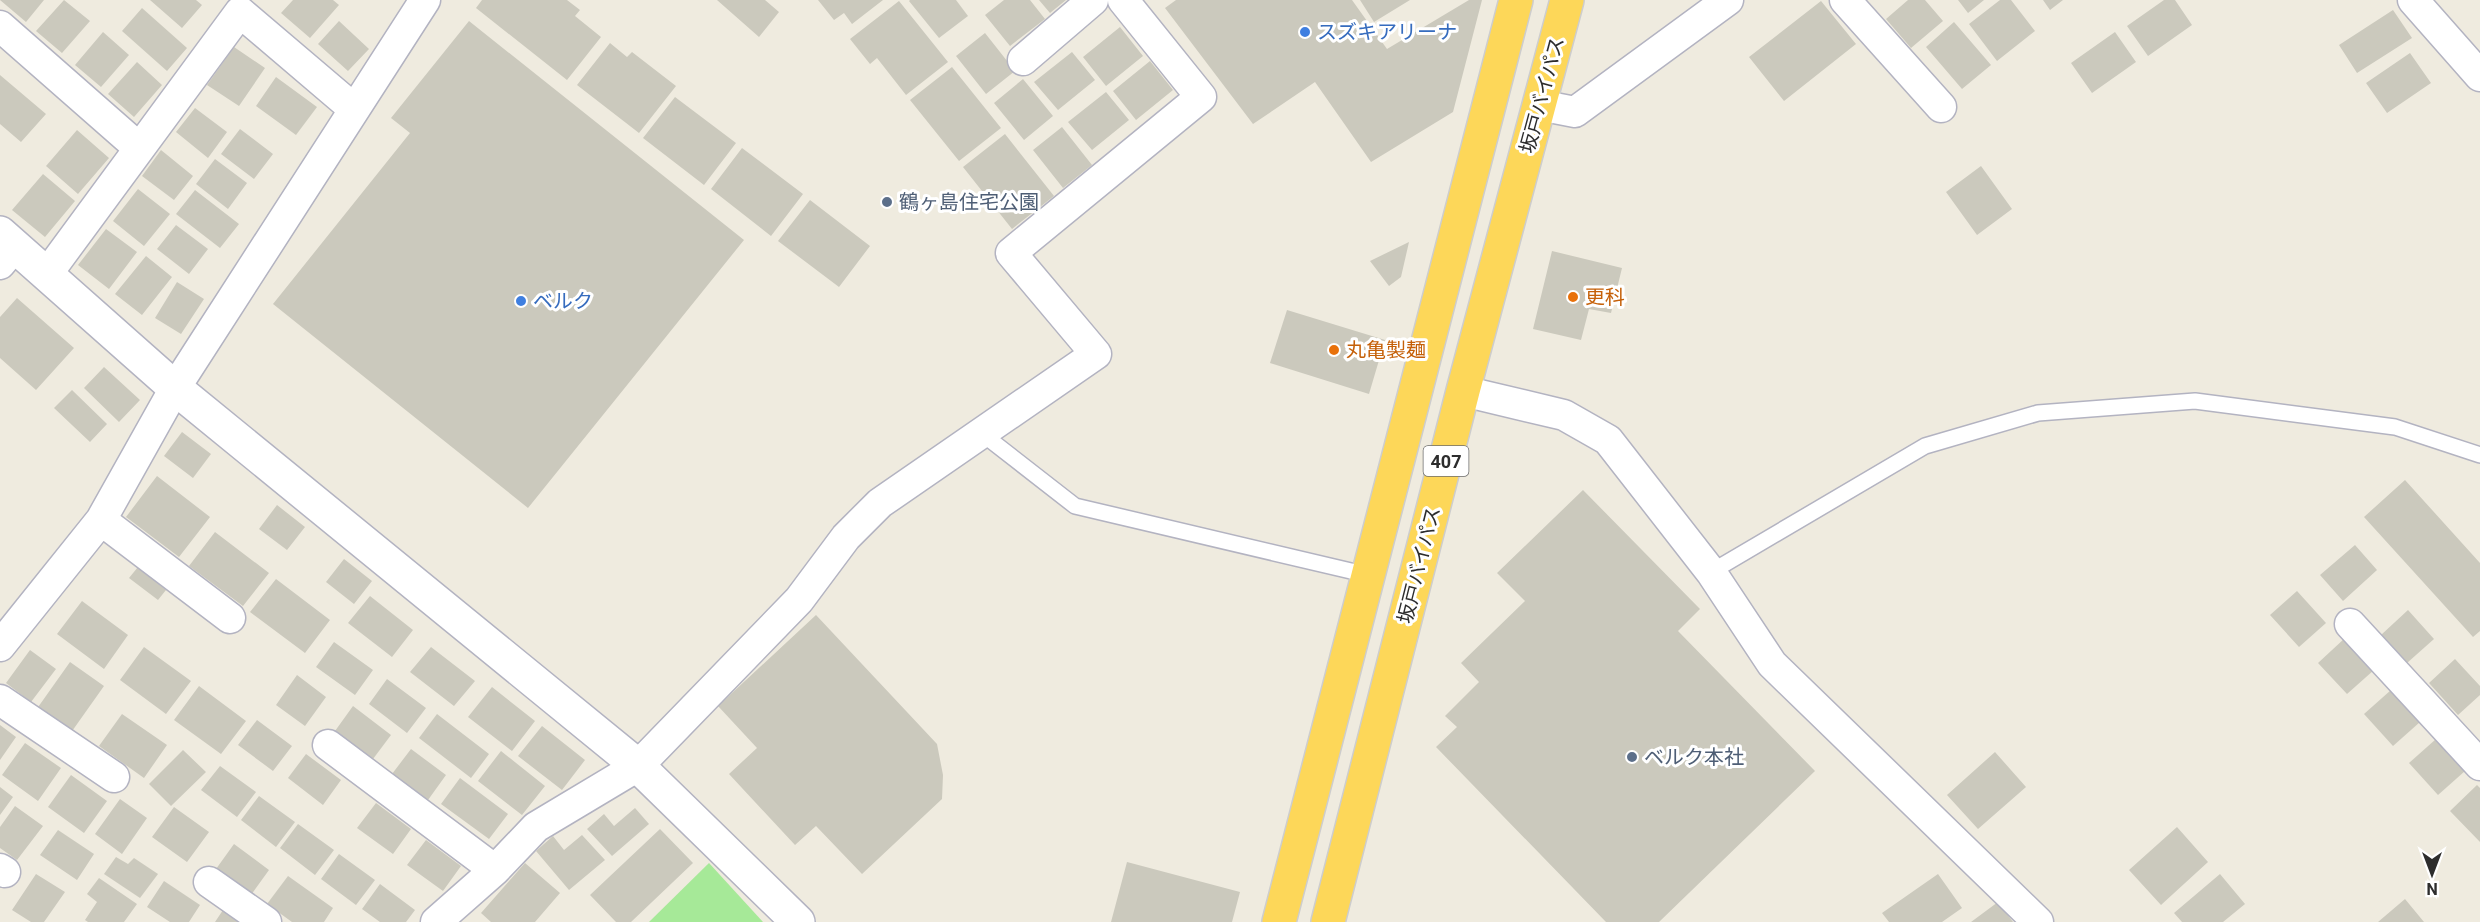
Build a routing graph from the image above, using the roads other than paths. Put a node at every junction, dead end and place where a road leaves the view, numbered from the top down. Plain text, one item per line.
1 (425, 0) edge
2 (1093, 0) edge
3 (1123, 0) edge
4 (1516, 0) edge
5 (1567, 0) edge
6 (1728, 0) edge
7 (1845, 0) edge
8 (2413, 0) edge
9 (0, 27) edge
10 (1023, 60) dead end
11 (2480, 76) edge
12 (1539, 105) junction
13 (1941, 107) dead end
14 (354, 108) junction
15 (139, 148) junction
16 (5, 248) edge
17 (48, 274) junction
18 (175, 388) junction
19 (1463, 391) junction
20 (980, 432) junction
21 (2480, 455) edge
22 (101, 519) junction
23 (1711, 572) junction
24 (1368, 575) junction
25 (230, 618) dead end
26 (2350, 624) dead end
27 (0, 646) edge
28 (0, 700) edge
29 (328, 745) dead end
30 (2480, 765) edge
31 (638, 766) junction
32 (114, 777) dead end
33 (495, 870) junction
34 (209, 882) dead end
35 (266, 922) edge
36 (436, 922) edge
37 (798, 922) edge
38 (1279, 922) edge
39 (1328, 922) edge
40 (2038, 922) edge

1 - 14 street
2 - 10 street
3 - 20 street
4 - 24 highway, 407
5 - 12 highway, 坂戸バイパス / 407
6 - 12 street
7 - 13 street
8 - 11 street
9 - 15 street
12 - 19 highway, 坂戸バイパス / 407
14 - 15 street
14 - 18 street
15 - 17 street
16 - 17 street
17 - 18 street
18 - 22 street
18 - 31 street
19 - 23 street
19 - 39 highway, 坂戸バイパス / 407
20 - 24 lane
20 - 31 street
21 - 23 lane
22 - 25 street
22 - 27 street
23 - 40 street
24 - 38 highway, 407
26 - 30 street
28 - 32 street
29 - 33 street
31 - 33 street
31 - 37 street
33 - 36 street
34 - 35 street

